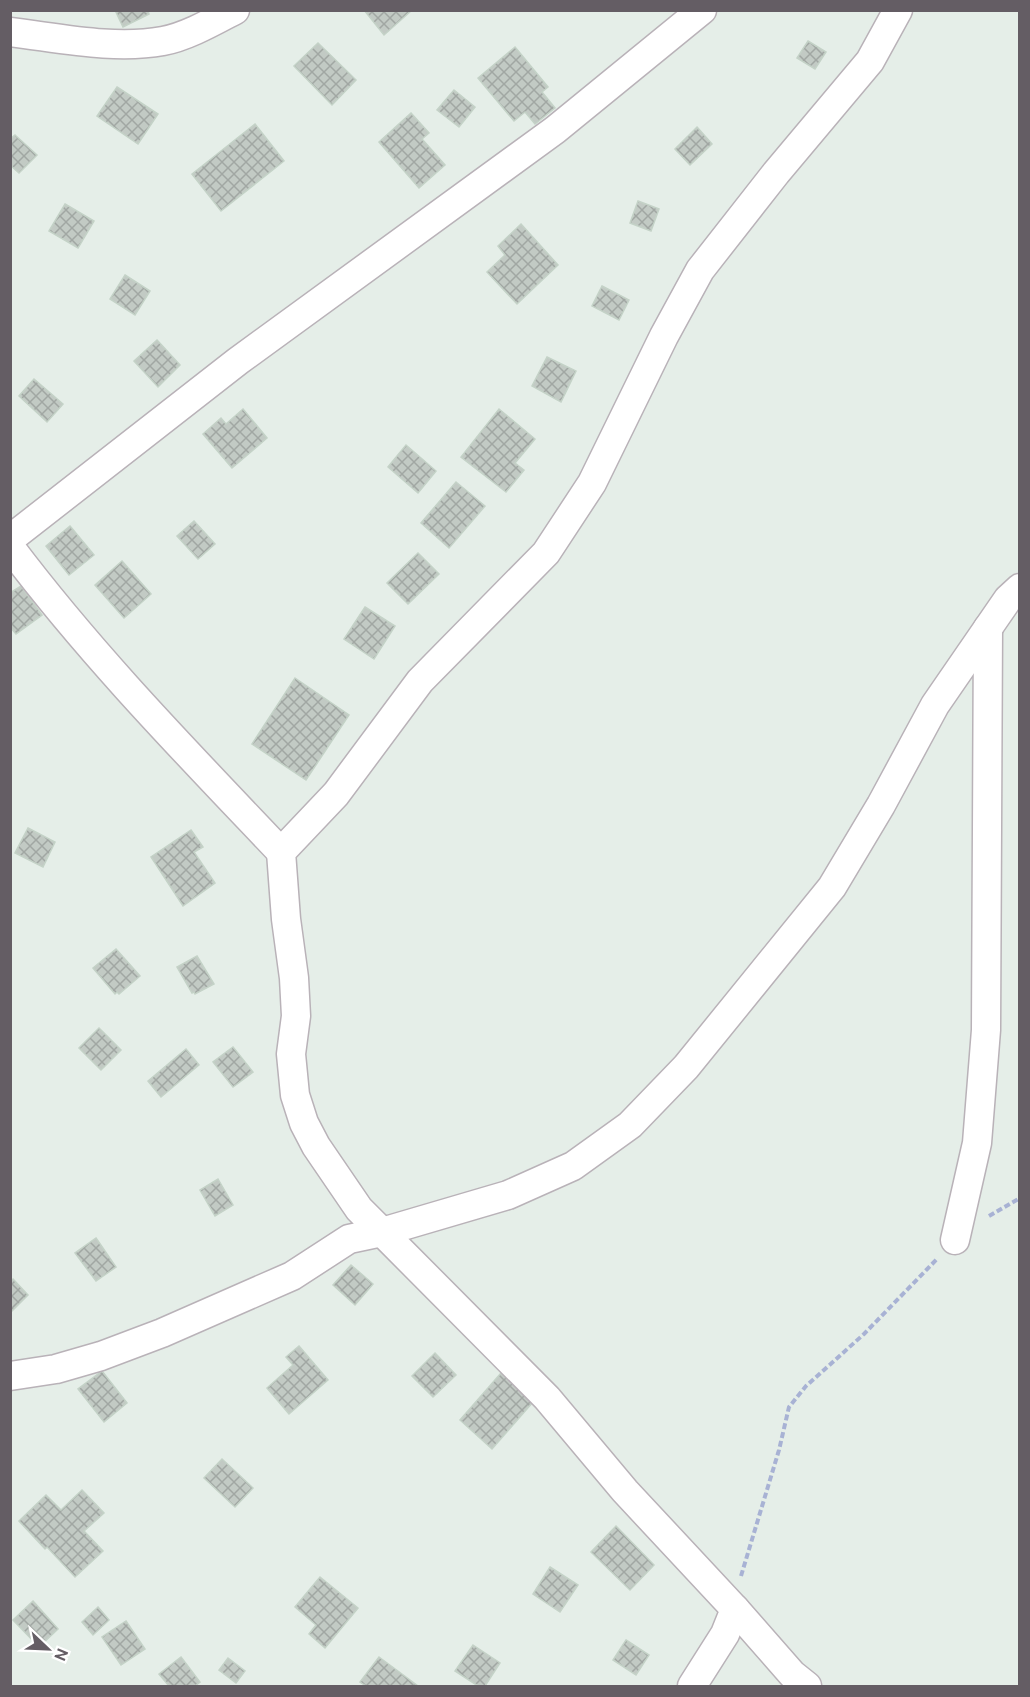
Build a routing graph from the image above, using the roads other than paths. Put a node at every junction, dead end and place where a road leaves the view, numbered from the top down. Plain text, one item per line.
1 (235, 10) edge
2 (702, 10) edge
3 (898, 10) edge
4 (10, 32) edge
5 (10, 539) edge
6 (10, 547) edge
7 (1020, 588) edge
8 (988, 628) junction
9 (281, 852) junction
10 (382, 1232) junction
11 (955, 1240) road end
12 (10, 1376) edge
13 (735, 1609) junction
14 (692, 1686) edge
15 (807, 1686) edge

1 - 4 street
2 - 5 street
3 - 9 street
6 - 9 street
7 - 8 street
8 - 10 street
8 - 11 street
9 - 10 street
10 - 12 street
10 - 13 street
13 - 14 street
13 - 15 street

